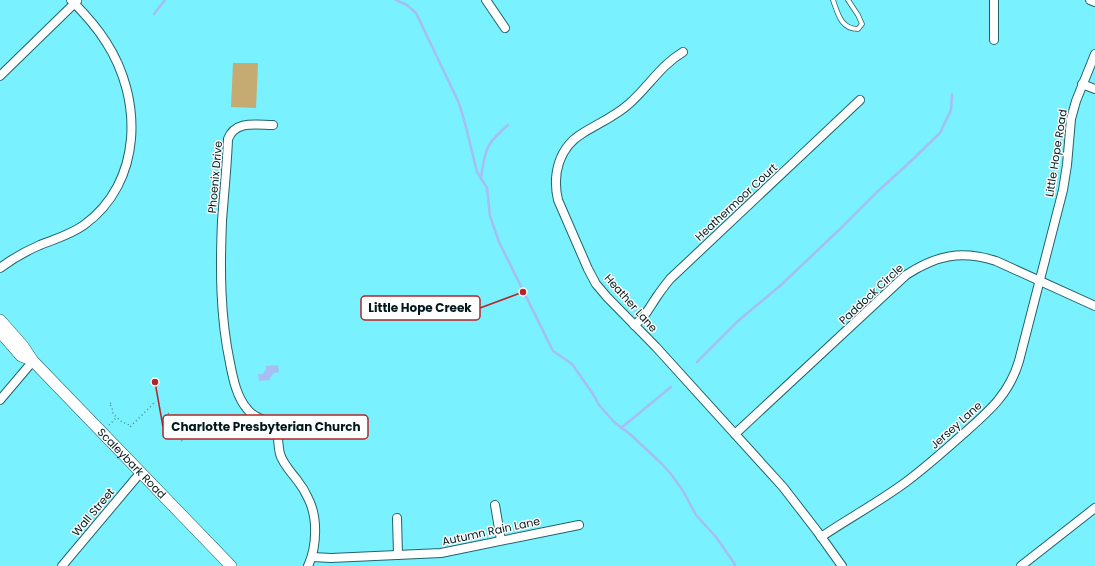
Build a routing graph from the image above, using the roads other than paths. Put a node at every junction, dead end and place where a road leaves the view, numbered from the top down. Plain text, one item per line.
1 (486, 0) edge
2 (833, 0) edge
3 (848, 0) edge
4 (994, 0) edge
5 (1090, 0) edge
6 (74, 1) edge
7 (1095, 2) edge
8 (506, 28) dead end
9 (994, 40) dead end
10 (683, 52) dead end
11 (1095, 54) edge
12 (0, 76) edge
13 (1082, 84) junction
14 (1095, 89) edge
15 (860, 100) dead end
16 (273, 125) dead end
17 (0, 268) edge
18 (1040, 281) junction
19 (1095, 306) edge
20 (0, 320) edge
21 (634, 325) junction
22 (0, 332) edge
23 (33, 361) junction
24 (0, 400) edge
25 (735, 434) junction
26 (141, 472) junction
27 (495, 505) dead end
28 (1095, 508) edge
29 (397, 518) dead end
30 (579, 525) dead end
31 (821, 537) junction
32 (501, 540) junction
33 (398, 555) junction
34 (312, 557) junction
35 (62, 566) edge
36 (231, 566) edge
37 (308, 566) edge
38 (842, 566) edge
39 (1021, 566) edge

1 - 8 street
2 - 3 lane
4 - 9 street
5 - 7 street
6 - 12 street
6 - 17 street
10 - 21 street, Heather Lane
11 - 13 street, Little Hope Road
13 - 14 street
13 - 18 street, Little Hope Road
15 - 21 street, Heathermoor Court
16 - 34 street, Phoenix Drive
18 - 19 street, Paddock Circle
18 - 25 street, Paddock Circle
18 - 31 street, Jersey Lane
20 - 23 street, Scaleybark Road
21 - 25 street, Heather Lane
22 - 23 street, Scaleybark Road
23 - 24 street
23 - 26 street, Scaleybark Road
25 - 31 street, Heather Lane
26 - 35 street, Wall Street
26 - 36 street, Scaleybark Road
27 - 32 street
28 - 39 street
29 - 33 street
30 - 32 street, Autumn Rain Lane
31 - 38 street, Heather Lane
32 - 33 street, Autumn Rain Lane
33 - 34 street, Autumn Rain Lane
34 - 37 street

